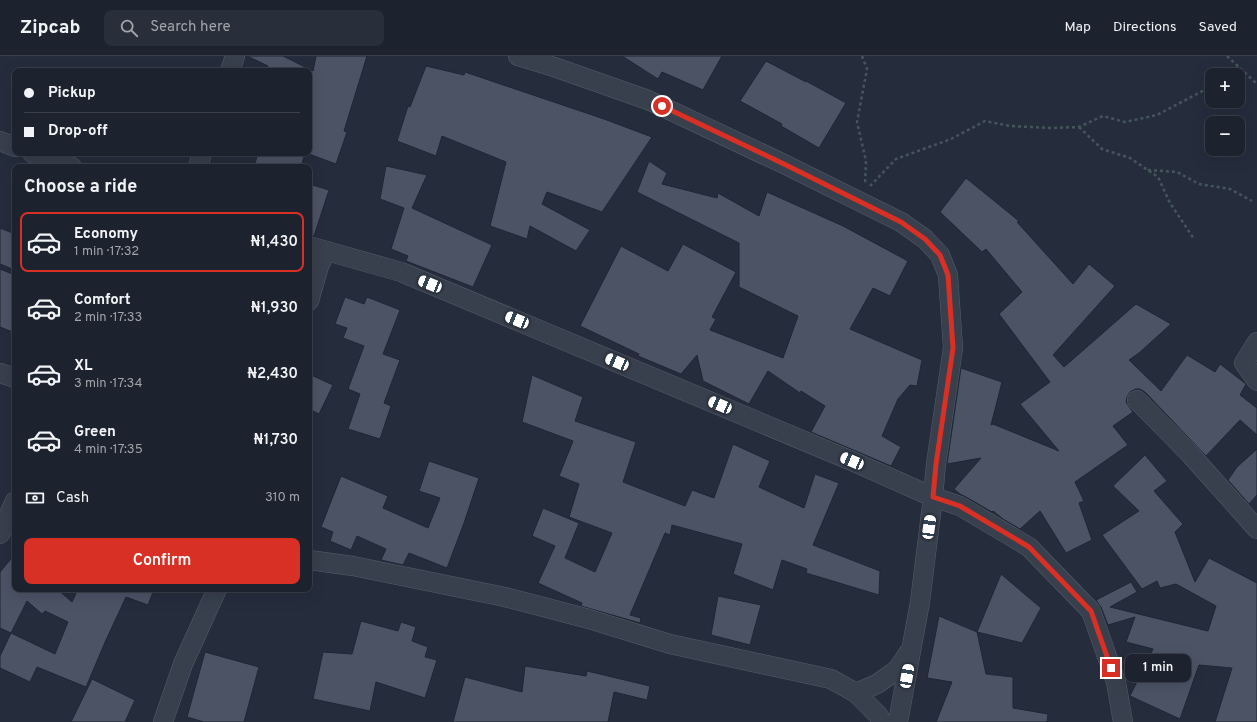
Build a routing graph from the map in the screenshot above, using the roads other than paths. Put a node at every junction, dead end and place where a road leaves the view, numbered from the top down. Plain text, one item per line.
1 (235, 56) edge
2 (518, 56) edge
3 (231, 68) edge
4 (0, 141) edge
5 (12, 146) edge
6 (41, 156) edge
7 (63, 164) edge
8 (317, 249) edge
9 (312, 291) edge
10 (1257, 342) edge
11 (0, 372) edge
12 (12, 377) edge
13 (1257, 381) edge
14 (1137, 400) dead end
15 (933, 497) junction
16 (12, 508) edge
17 (1257, 529) edge
18 (0, 534) edge
19 (312, 560) edge
20 (216, 592) edge
21 (912, 647) junction
22 (856, 692) junction
23 (163, 722) edge
24 (882, 722) edge
25 (898, 722) edge
26 (1123, 722) edge

1 - 3 street
2 - 15 street
4 - 5 street
6 - 7 street
8 - 9 street
8 - 15 street
10 - 13 street
11 - 12 street
14 - 17 street
15 - 21 street
15 - 26 street
16 - 18 street
19 - 22 street
20 - 23 street
21 - 22 street
21 - 25 street
22 - 24 street

